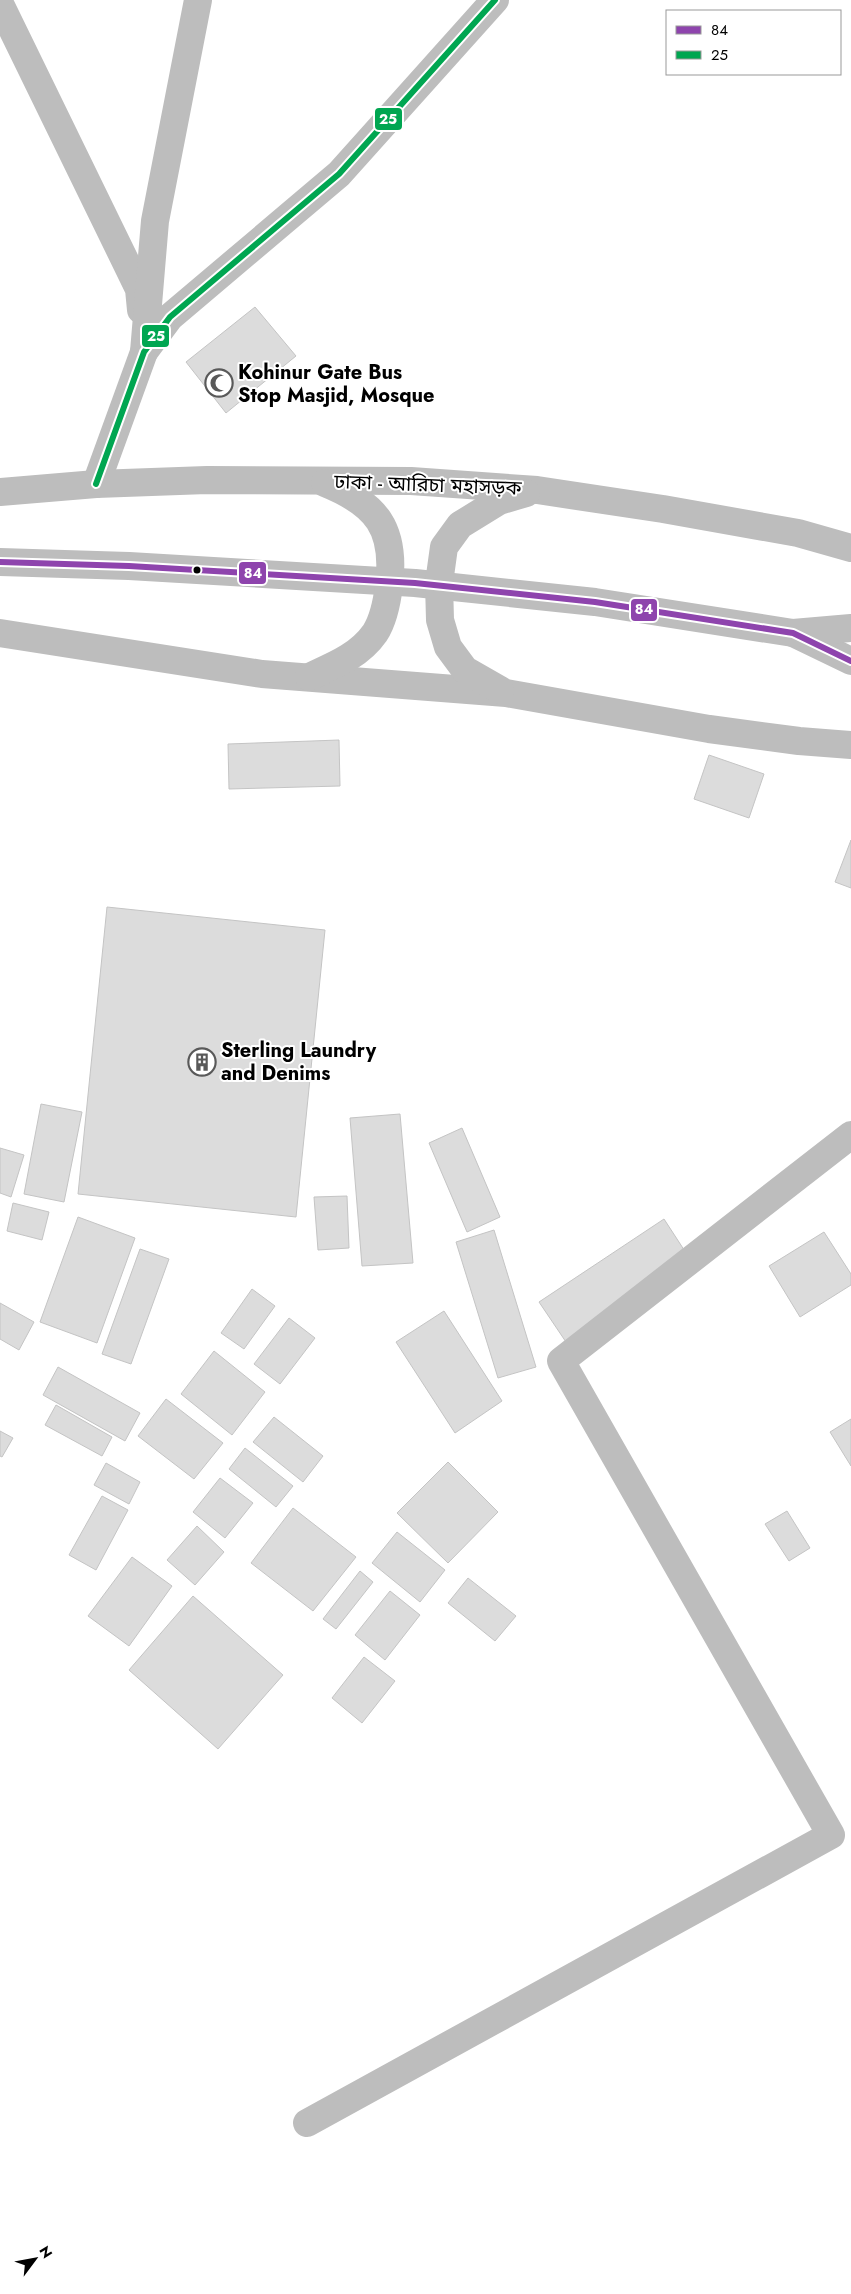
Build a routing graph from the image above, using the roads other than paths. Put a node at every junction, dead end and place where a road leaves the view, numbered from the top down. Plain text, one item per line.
1 (198, 0) edge
2 (495, 0) edge
3 (0, 4) edge
4 (144, 352) junction
5 (319, 481) junction
6 (96, 484) junction
7 (537, 490) junction
8 (0, 492) edge
9 (851, 548) edge
10 (0, 562) edge
11 (851, 628) edge
12 (793, 634) junction
13 (1, 636) edge
14 (851, 661) edge
15 (309, 677) junction
16 (506, 693) junction
17 (851, 745) edge
18 (851, 1135) edge
19 (307, 2123) dead end

1 - 4 main road
2 - 4 main road
3 - 4 main road
4 - 6 main road
5 - 6 main road, ঢাকা - আরিচা মহাসড়ক
5 - 7 main road, ঢাকা - আরিচা মহাসড়ক
5 - 15 main road
6 - 8 main road, ঢাকা - আরিচা মহাসড়ক
7 - 9 main road, ঢাকা - আরিচা মহাসড়ক
7 - 16 main road
10 - 12 main road
11 - 12 main road
12 - 14 main road
13 - 15 main road
15 - 16 main road
16 - 17 main road
18 - 19 main road

